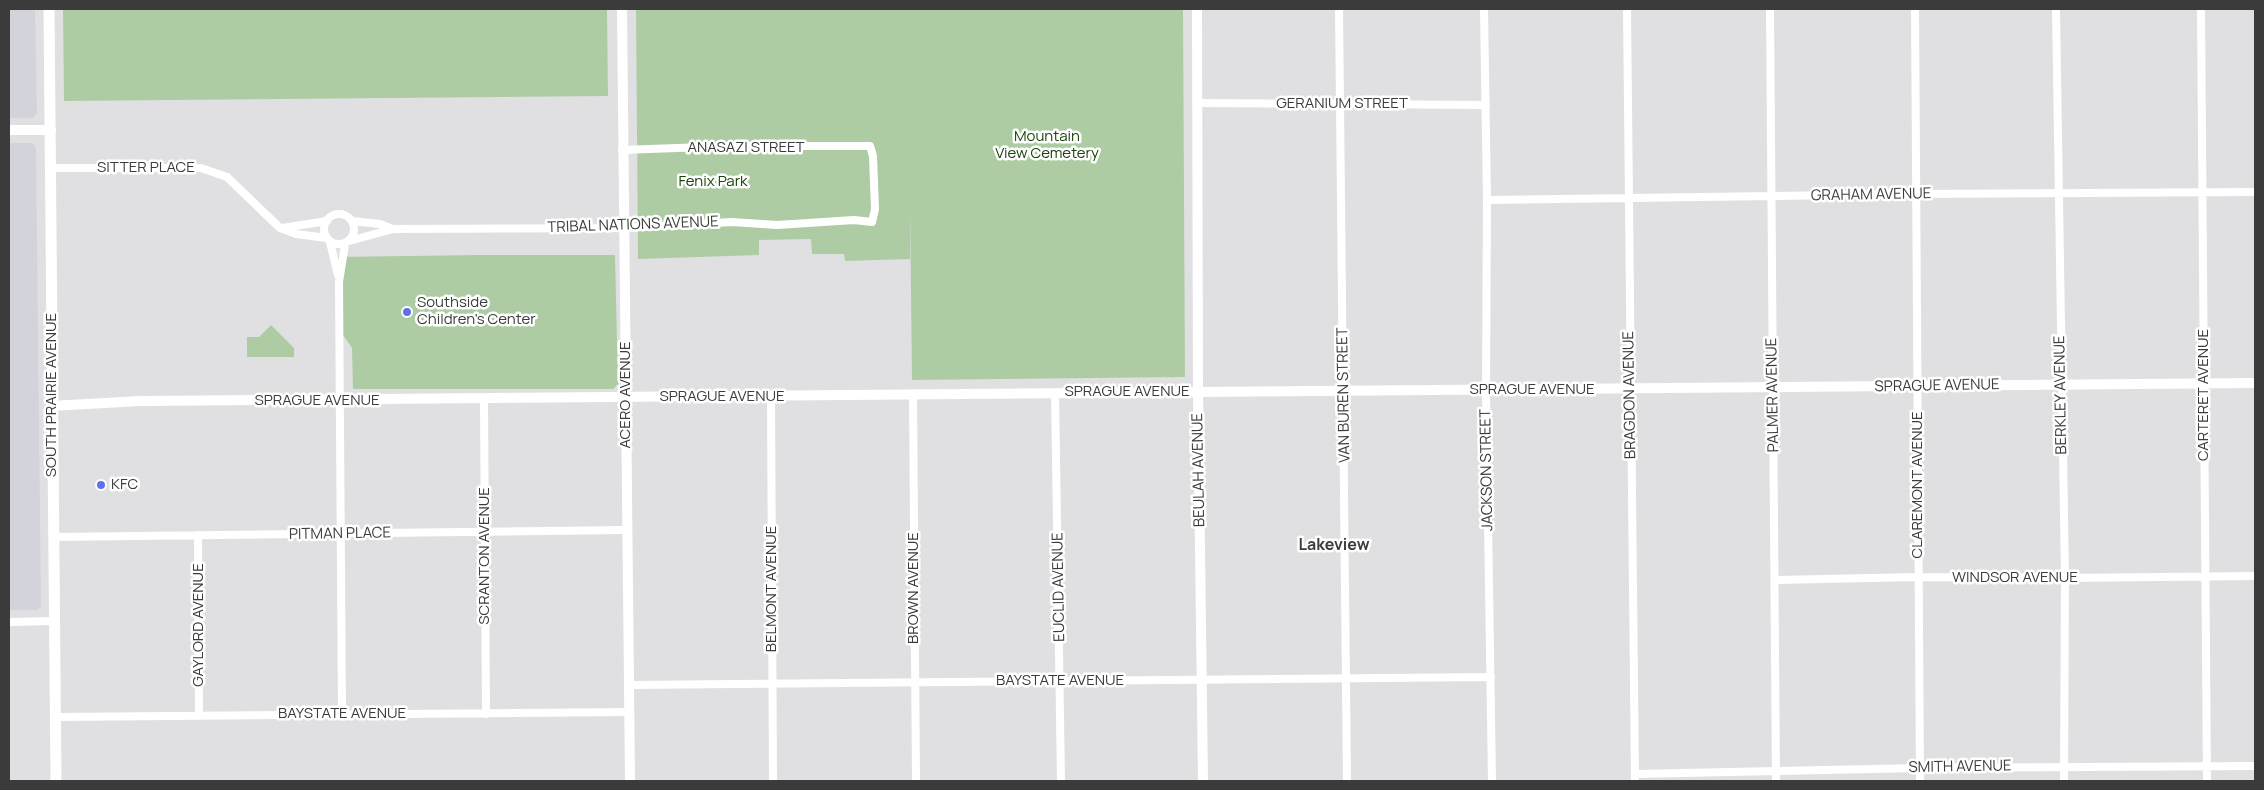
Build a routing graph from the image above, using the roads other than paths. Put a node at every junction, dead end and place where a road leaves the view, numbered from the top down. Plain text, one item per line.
1 (49, 9) edge
2 (622, 9) edge
3 (1197, 9) edge
4 (1339, 9) edge
5 (1484, 9) edge
6 (1627, 9) edge
7 (1770, 9) edge
8 (1915, 9) edge
9 (2056, 9) edge
10 (2202, 9) edge
11 (1199, 103) junction
12 (1340, 103) junction
13 (1486, 105) junction
14 (9, 130) edge
15 (50, 130) junction
16 (622, 150) junction
17 (51, 168) junction
18 (2203, 192) junction
19 (2255, 192) edge
20 (1915, 194) junction
21 (2058, 194) junction
22 (1772, 196) junction
23 (1628, 198) junction
24 (1487, 200) junction
25 (326, 221) junction
26 (352, 221) junction
27 (872, 222) joint
28 (280, 228) junction
29 (624, 228) junction
30 (394, 230) junction
31 (329, 240) junction
32 (347, 242) junction
33 (339, 282) junction
34 (2203, 382) junction
35 (2255, 383) edge
36 (2061, 385) junction
37 (1918, 386) junction
38 (1773, 388) junction
39 (1630, 389) junction
40 (1486, 390) junction
41 (1198, 392) junction
42 (1345, 392) junction
43 (1055, 393) junction
44 (913, 395) junction
45 (771, 397) junction
46 (626, 398) junction
47 (484, 399) junction
48 (340, 401) junction
49 (51, 406) junction
50 (627, 530) junction
51 (485, 532) junction
52 (340, 534) junction
53 (198, 535) junction
54 (54, 537) junction
55 (2255, 576) edge
56 (1918, 577) junction
57 (2206, 577) junction
58 (2066, 578) junction
59 (1776, 580) junction
60 (54, 621) junction
61 (9, 622) edge
62 (1346, 678) junction
63 (1491, 678) junction
64 (1060, 680) junction
65 (1202, 680) junction
66 (915, 683) junction
67 (772, 684) junction
68 (628, 685) junction
69 (628, 712) junction
70 (199, 714) junction
71 (342, 714) junction
72 (486, 714) junction
73 (56, 717) junction
74 (2064, 766) junction
75 (2255, 766) edge
76 (2207, 767) junction
77 (1920, 768) junction
78 (1776, 770) junction
79 (1635, 778) edge
80 (56, 781) edge
81 (630, 781) edge
82 (773, 781) edge
83 (916, 781) edge
84 (1061, 781) edge
85 (1203, 781) edge
86 (1347, 781) edge
87 (1492, 781) edge
88 (1776, 781) edge
89 (1920, 781) edge
90 (2064, 781) edge
91 (2207, 781) edge

1 - 15 main road, SOUTH PRAIRIE AVENUE
2 - 16 street, ACERO AVENUE
3 - 11 street, BEULAH AVENUE
4 - 12 street, VAN BUREN STREET
5 - 13 street, JACKSON STREET
6 - 23 street, BRAGDON AVENUE
7 - 22 street, PALMER AVENUE
8 - 20 street, CLAREMONT AVENUE
9 - 21 street, BERKLEY AVENUE
10 - 18 street, CARTERET AVENUE
11 - 12 street, GERANIUM STREET
11 - 41 street, BEULAH AVENUE
12 - 13 street, GERANIUM STREET
12 - 42 street, VAN BUREN STREET
13 - 24 street, JACKSON STREET
14 - 15 street
15 - 17 main road, SOUTH PRAIRIE AVENUE
16 - 27 street, ANASAZI STREET
16 - 29 street, ACERO AVENUE
17 - 28 street, SITTER PLACE
17 - 49 main road, SOUTH PRAIRIE AVENUE
18 - 19 street, GRAHAM AVENUE
18 - 21 street, GRAHAM AVENUE
18 - 34 street, CARTERET AVENUE
20 - 21 street, GRAHAM AVENUE
20 - 22 street, GRAHAM AVENUE
20 - 37 street, CLAREMONT AVENUE
21 - 36 street, BERKLEY AVENUE
22 - 23 street, GRAHAM AVENUE
22 - 38 street, PALMER AVENUE
23 - 24 street, GRAHAM AVENUE
23 - 39 street, BRAGDON AVENUE
24 - 40 street, JACKSON STREET
25 - 26 street
25 - 28 street
25 - 31 street
26 - 30 street
26 - 32 street
27 - 29 street, TRIBAL NATIONS AVENUE
28 - 31 street
29 - 30 street, TRIBAL NATIONS AVENUE
29 - 46 street, ACERO AVENUE
30 - 32 street
31 - 32 street
31 - 33 street
32 - 33 street
33 - 48 street
34 - 35 street, SPRAGUE AVENUE
34 - 36 street, SPRAGUE AVENUE
34 - 57 street, CARTERET AVENUE
36 - 37 street, SPRAGUE AVENUE
36 - 58 street, BERKLEY AVENUE
37 - 38 street, SPRAGUE AVENUE
37 - 56 street, CLAREMONT AVENUE
38 - 39 street, SPRAGUE AVENUE
38 - 59 street, PALMER AVENUE
39 - 40 street, SPRAGUE AVENUE
39 - 79 street, BRAGDON AVENUE
40 - 42 street, SPRAGUE AVENUE
40 - 63 street, JACKSON STREET
41 - 42 street, SPRAGUE AVENUE
41 - 43 street, SPRAGUE AVENUE
41 - 65 street, BEULAH AVENUE
42 - 62 street, VAN BUREN STREET
43 - 44 street, SPRAGUE AVENUE
43 - 64 street, EUCLID AVENUE
44 - 45 street, SPRAGUE AVENUE
44 - 66 street, BROWN AVENUE
45 - 46 street, SPRAGUE AVENUE
45 - 67 street, BELMONT AVENUE
46 - 47 street, SPRAGUE AVENUE
46 - 50 street, ACERO AVENUE
47 - 48 street, SPRAGUE AVENUE
47 - 51 street, SCRANTON AVENUE
48 - 49 street, SPRAGUE AVENUE
48 - 52 street
49 - 54 main road, SOUTH PRAIRIE AVENUE
50 - 51 street, PITMAN PLACE
50 - 68 street, ACERO AVENUE
51 - 52 street, PITMAN PLACE
51 - 72 street, SCRANTON AVENUE
52 - 53 street, PITMAN PLACE
52 - 71 street
53 - 54 street, PITMAN PLACE
53 - 70 street, GAYLORD AVENUE
54 - 60 main road, SOUTH PRAIRIE AVENUE
55 - 57 street, WINDSOR AVENUE
56 - 58 street, WINDSOR AVENUE
56 - 59 street, WINDSOR AVENUE
56 - 77 street, CLAREMONT AVENUE
57 - 58 street, WINDSOR AVENUE
57 - 76 street, CARTERET AVENUE
58 - 74 street, BERKLEY AVENUE
59 - 78 street, PALMER AVENUE
60 - 61 street
60 - 73 main road, SOUTH PRAIRIE AVENUE
62 - 63 street, BAYSTATE AVENUE
62 - 65 street, BAYSTATE AVENUE
62 - 86 street, VAN BUREN STREET
63 - 87 street, JACKSON STREET
64 - 65 street, BAYSTATE AVENUE
64 - 66 street, BAYSTATE AVENUE
64 - 84 street, EUCLID AVENUE
65 - 85 street, BEULAH AVENUE
66 - 67 street, BAYSTATE AVENUE
66 - 83 street, BROWN AVENUE
67 - 68 street, BAYSTATE AVENUE
67 - 82 street, BELMONT AVENUE
68 - 69 street, ACERO AVENUE
69 - 72 street, BAYSTATE AVENUE
69 - 81 street, ACERO AVENUE
70 - 71 street, BAYSTATE AVENUE
70 - 73 street, BAYSTATE AVENUE
71 - 72 street, BAYSTATE AVENUE
73 - 80 main road, SOUTH PRAIRIE AVENUE
74 - 76 street, SMITH AVENUE
74 - 77 street, SMITH AVENUE
74 - 90 street, BERKLEY AVENUE
75 - 76 street, SMITH AVENUE
76 - 91 street, CARTERET AVENUE
77 - 78 street, SMITH AVENUE
77 - 89 street, CLAREMONT AVENUE
78 - 79 street, SMITH AVENUE
78 - 88 street, PALMER AVENUE

